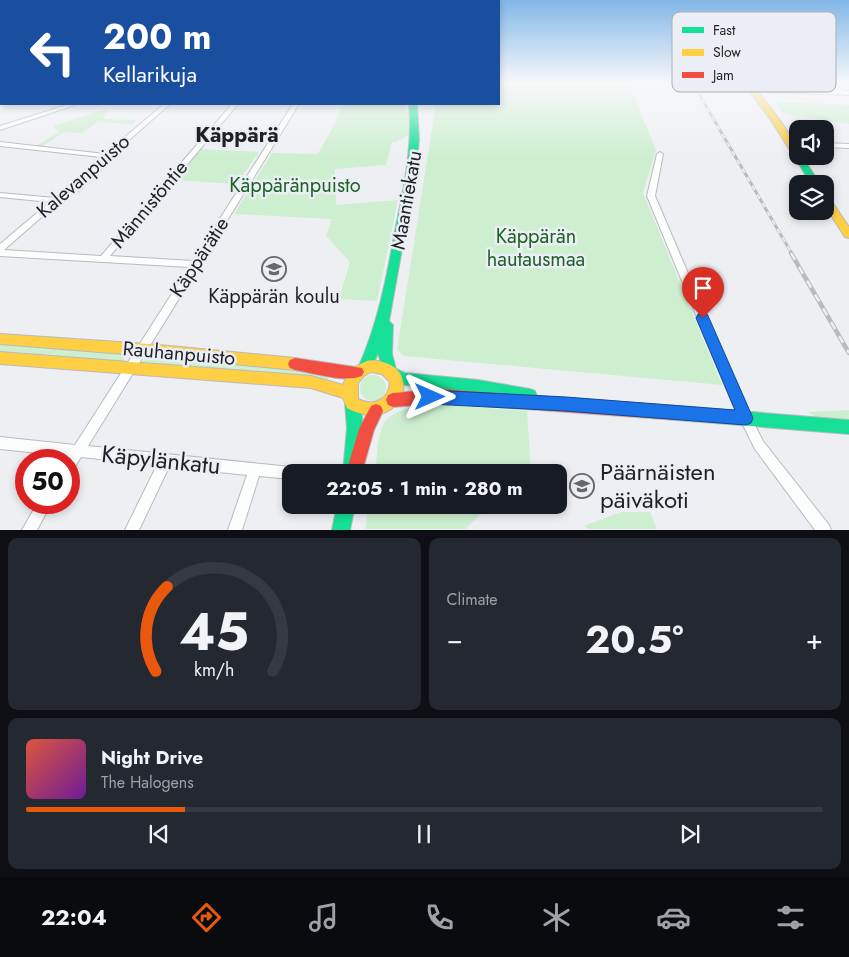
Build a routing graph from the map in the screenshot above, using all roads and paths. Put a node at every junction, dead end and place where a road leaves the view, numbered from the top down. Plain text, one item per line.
1 (66, 107) edge
2 (163, 107) edge
3 (233, 107) edge
4 (294, 107) edge
5 (413, 107) edge
6 (765, 107) edge
7 (0, 128) edge
8 (789, 142) edge
9 (0, 144) edge
10 (834, 145) edge
11 (849, 146) edge
12 (660, 154) dead end
13 (106, 156) junction
14 (0, 195) edge
15 (56, 200) junction
16 (834, 212) edge
17 (849, 235) edge
18 (0, 249) edge
19 (0, 253) edge
20 (103, 259) junction
21 (194, 264) junction
22 (389, 296) junction
23 (0, 339) edge
24 (0, 358) edge
25 (135, 359) junction
26 (361, 370) junction
27 (392, 372) junction
28 (350, 398) junction
29 (393, 400) junction
30 (566, 404) junction
31 (376, 411) junction
32 (746, 418) junction
33 (849, 427) edge
34 (0, 444) edge
35 (56, 449) edge
36 (79, 449) edge
37 (80, 451) edge
38 (166, 460) junction
39 (353, 464) edge
40 (355, 464) edge
41 (255, 469) junction
42 (282, 472) edge
43 (39, 514) edge
44 (345, 514) edge
45 (29, 530) edge
46 (132, 530) edge
47 (235, 530) edge
48 (342, 530) edge
49 (824, 530) edge

1 - 7 street
2 - 13 street, Kalevanpuisto
3 - 20 street, Männistöntie
4 - 21 street, Käppärätie
5 - 22 main road, Maantiekatu
6 - 8 main road
9 - 13 street
10 - 11 street
12 - 32 street
13 - 15 street, Kalevanpuisto
14 - 15 street
15 - 18 street, Kalevanpuisto
16 - 17 main road
19 - 20 street
20 - 21 street
21 - 25 street, Käppärätie
22 - 26 main road, Maantiekatu
22 - 27 main road, Maantiekatu
23 - 25 main road, Rauhanpuisto
24 - 25 main road, Rauhanpuisto
25 - 26 main road, Rauhanpuisto
25 - 28 main road, Rauhanpuisto
25 - 36 street, Käppärätie
26 - 27 main road
26 - 28 main road
27 - 29 main road
27 - 30 main road
28 - 31 main road
28 - 39 main road
29 - 30 main road
29 - 31 main road
30 - 32 main road
31 - 40 main road
32 - 33 main road
32 - 49 street
34 - 35 street, Käpylänkatu
37 - 38 street, Käpylänkatu
38 - 41 street, Käpylänkatu
38 - 46 street
41 - 42 street, Käpylänkatu
41 - 47 street
43 - 45 street
44 - 48 main road

